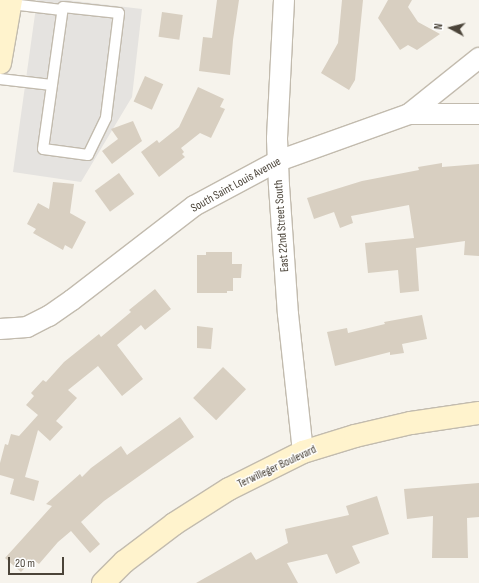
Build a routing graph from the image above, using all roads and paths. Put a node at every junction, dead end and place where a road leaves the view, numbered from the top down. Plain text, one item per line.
1 (284, 0) edge
2 (11, 2) edge
3 (62, 10) junction
4 (479, 58) edge
5 (0, 63) edge
6 (0, 79) edge
7 (52, 85) junction
8 (409, 114) junction
9 (479, 114) edge
10 (278, 161) junction
11 (0, 329) edge
12 (479, 413) edge
13 (303, 452) junction
14 (103, 583) edge

1 - 10 street, East 22nd Street South
2 - 3 lane
2 - 5 street
3 - 7 lane
3 - 7 lane
4 - 8 street
6 - 7 lane
8 - 9 street, South Saint Louis Avenue
8 - 10 street, South Saint Louis Avenue
10 - 11 street, South Saint Louis Avenue
10 - 13 street, East 22nd Street South
12 - 13 street, Terwilleger Boulevard
13 - 14 street, Terwilleger Boulevard

